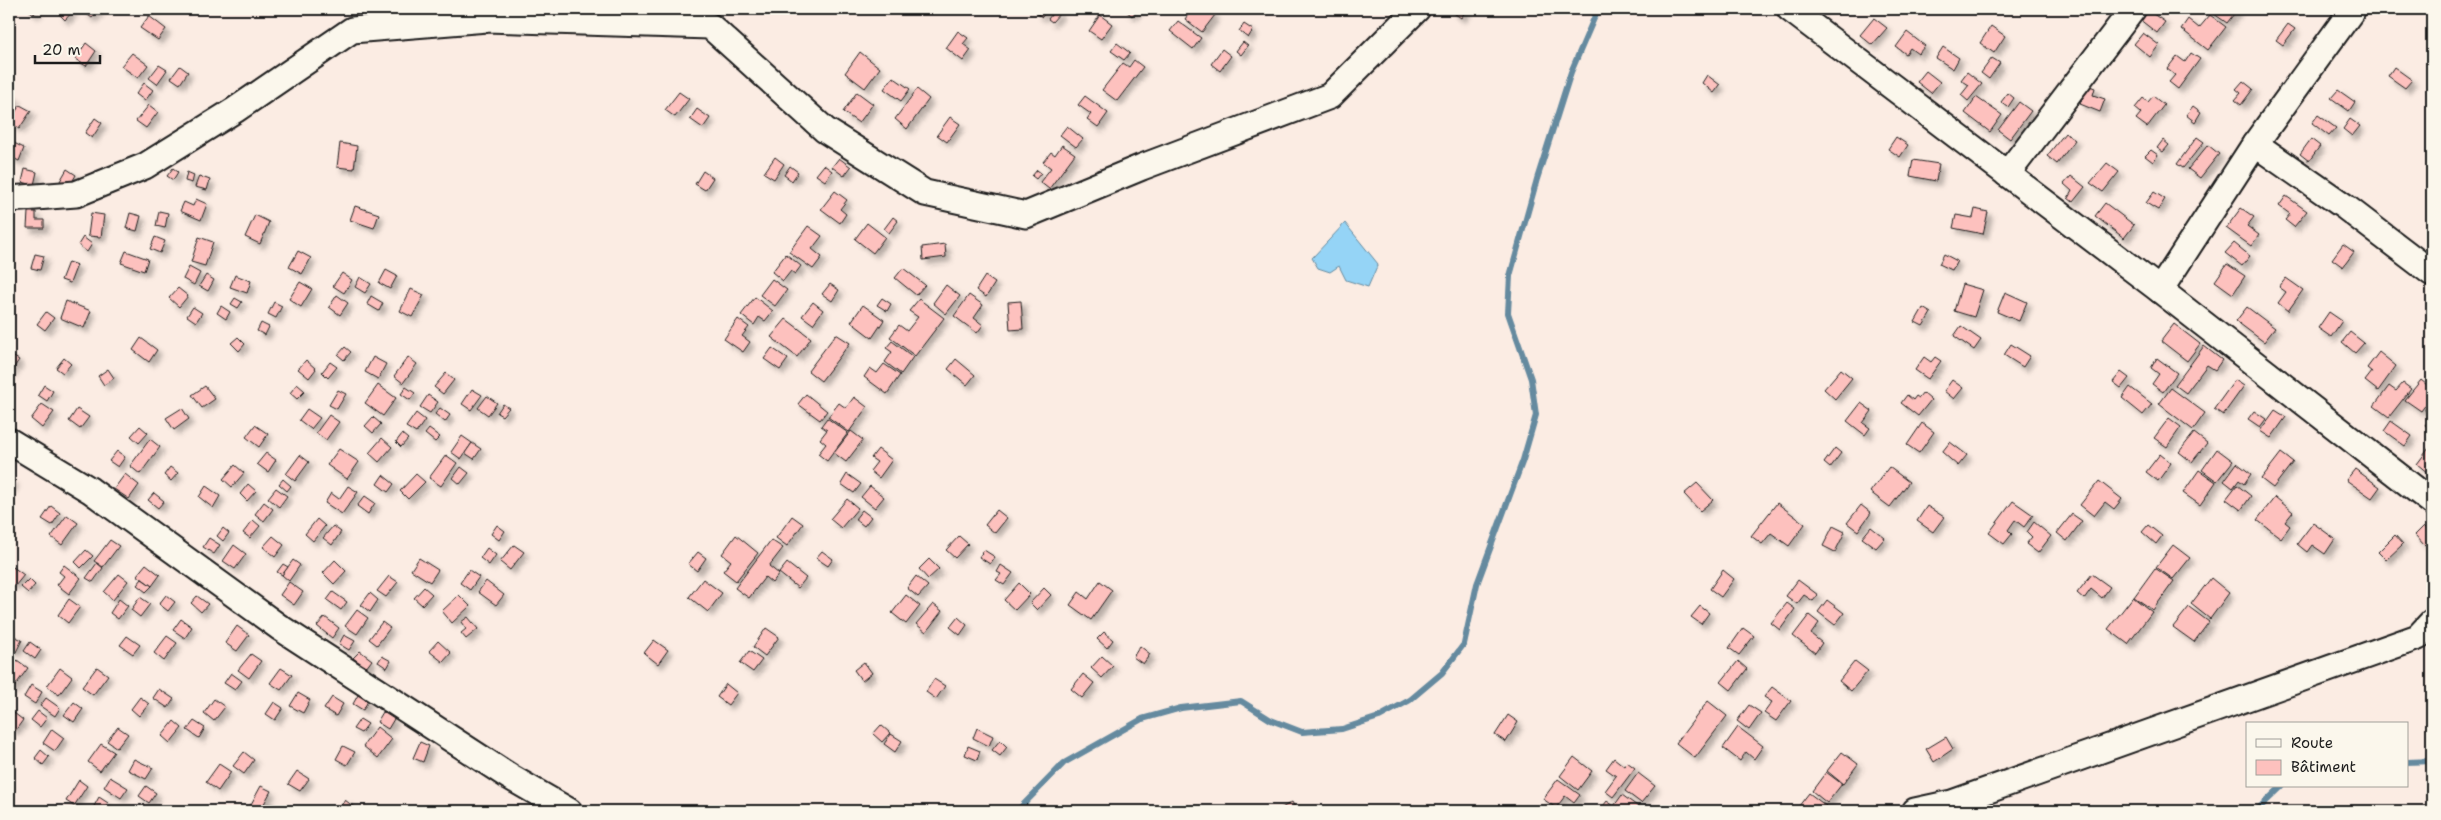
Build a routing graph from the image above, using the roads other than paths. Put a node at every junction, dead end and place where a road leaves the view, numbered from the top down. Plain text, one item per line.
1 (1417, 9) edge
2 (1790, 9) edge
3 (2134, 9) edge
4 (2353, 9) edge
5 (2255, 144) junction
6 (2008, 174) junction
7 (9, 199) edge
8 (2432, 273) edge
9 (2160, 290) junction
10 (9, 442) edge
11 (2432, 502) edge
12 (2432, 622) edge
13 (1948, 807) edge
14 (570, 811) edge
15 (1915, 811) edge

1 - 7 street
2 - 6 street
3 - 6 street
4 - 5 street
5 - 8 street
5 - 9 street
6 - 9 street
9 - 11 street
10 - 14 street
12 - 13 street
13 - 15 street

